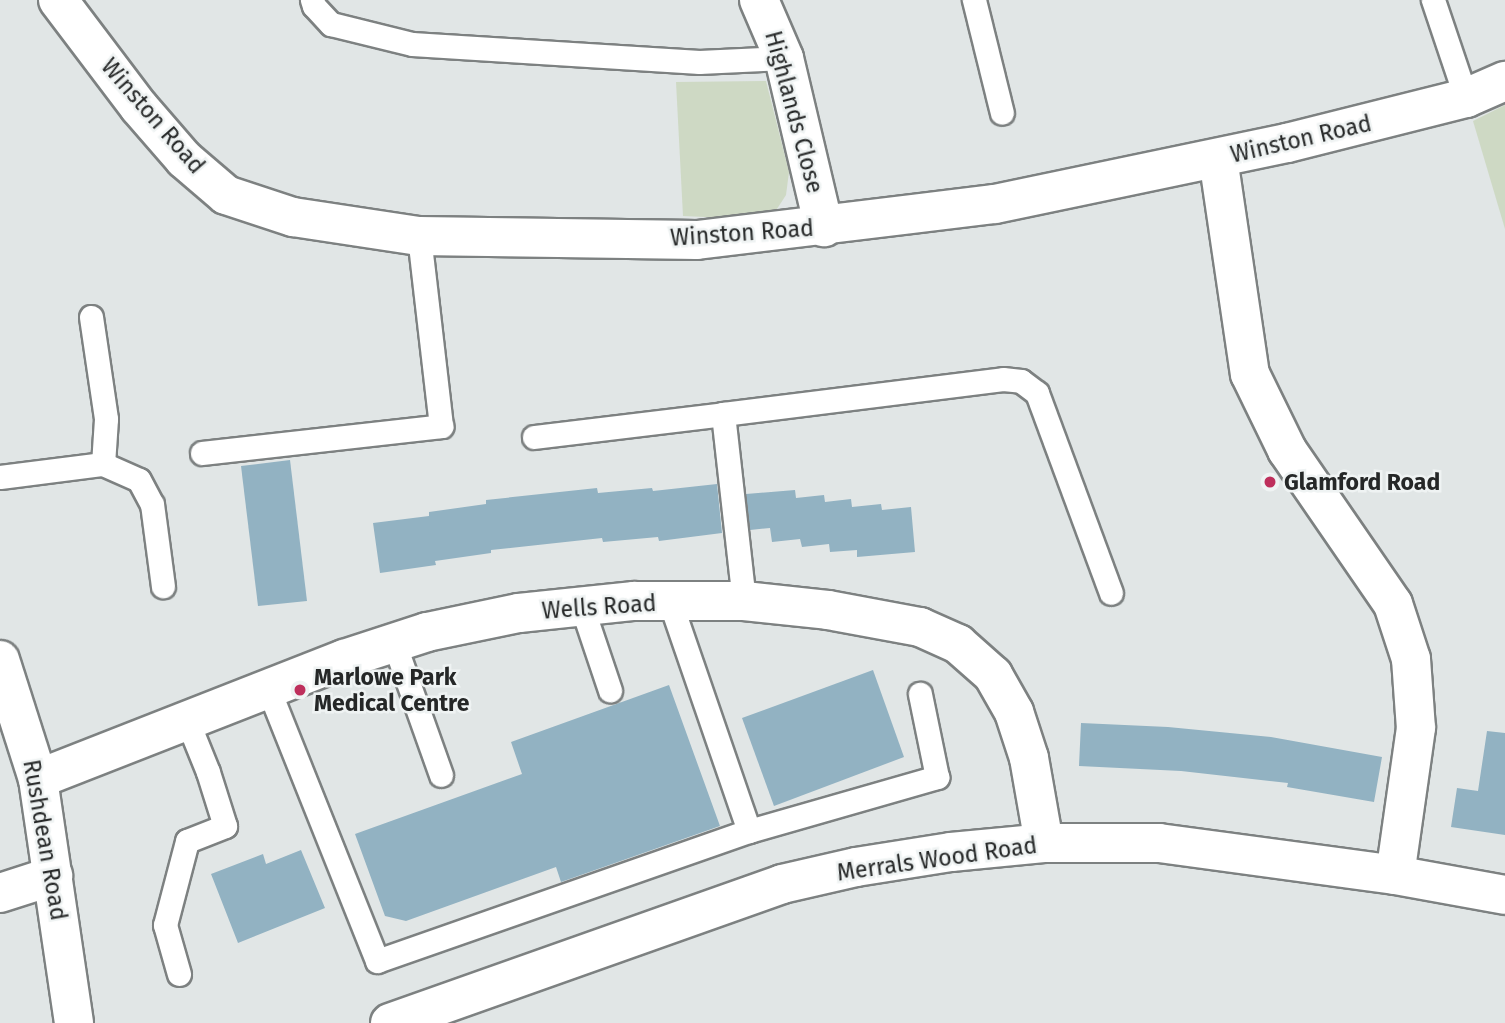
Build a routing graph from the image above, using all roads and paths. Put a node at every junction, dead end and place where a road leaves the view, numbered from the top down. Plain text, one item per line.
1 (58, 0) edge
2 (312, 0) edge
3 (759, 0) edge
4 (974, 0) edge
5 (1433, 0) edge
6 (784, 58) junction
7 (1505, 81) edge
8 (1466, 99) junction
9 (1002, 113) dead end
10 (1218, 158) junction
11 (824, 226) junction
12 (419, 236) junction
13 (91, 317) dead end
14 (723, 414) junction
15 (534, 437) dead end
16 (202, 453) dead end
17 (103, 464) junction
18 (0, 477) edge
19 (163, 586) dead end
20 (1111, 593) dead end
21 (670, 601) junction
22 (744, 601) junction
23 (582, 607) junction
24 (394, 643) junction
25 (0, 660) edge
26 (268, 688) junction
27 (610, 690) dead end
28 (919, 694) dead end
29 (187, 720) junction
30 (441, 775) dead end
31 (38, 779) junction
32 (749, 831) junction
33 (1044, 843) junction
34 (1395, 875) junction
35 (53, 876) junction
36 (0, 893) edge
37 (1505, 895) edge
38 (179, 974) dead end
39 (74, 1023) edge
40 (390, 1023) edge

1 - 12 street, Winston Road
2 - 6 lane
3 - 6 street, Highlands Close
4 - 9 lane
5 - 8 lane
6 - 11 street, Highlands Close
7 - 8 street, Winston Road
8 - 10 street, Winston Road
10 - 11 street, Winston Road
10 - 34 street
11 - 12 street, Winston Road
12 - 16 lane
13 - 17 lane
14 - 15 lane
14 - 20 lane
14 - 22 lane
17 - 18 lane
17 - 19 lane
21 - 22 street, Wells Road
21 - 23 street, Wells Road
21 - 32 lane
22 - 33 street, Wells Road
23 - 24 street, Wells Road
23 - 27 lane
24 - 26 street, Wells Road
24 - 30 lane
25 - 31 street, Rushdean Road
26 - 29 street, Wells Road
26 - 32 lane
28 - 32 lane
29 - 31 street, Wells Road
29 - 38 lane
31 - 35 street, Rushdean Road
33 - 34 street, Merrals Wood Road
33 - 40 street, Merrals Wood Road
34 - 37 street, Merrals Wood Road
35 - 36 street
35 - 39 street, Rushdean Road

